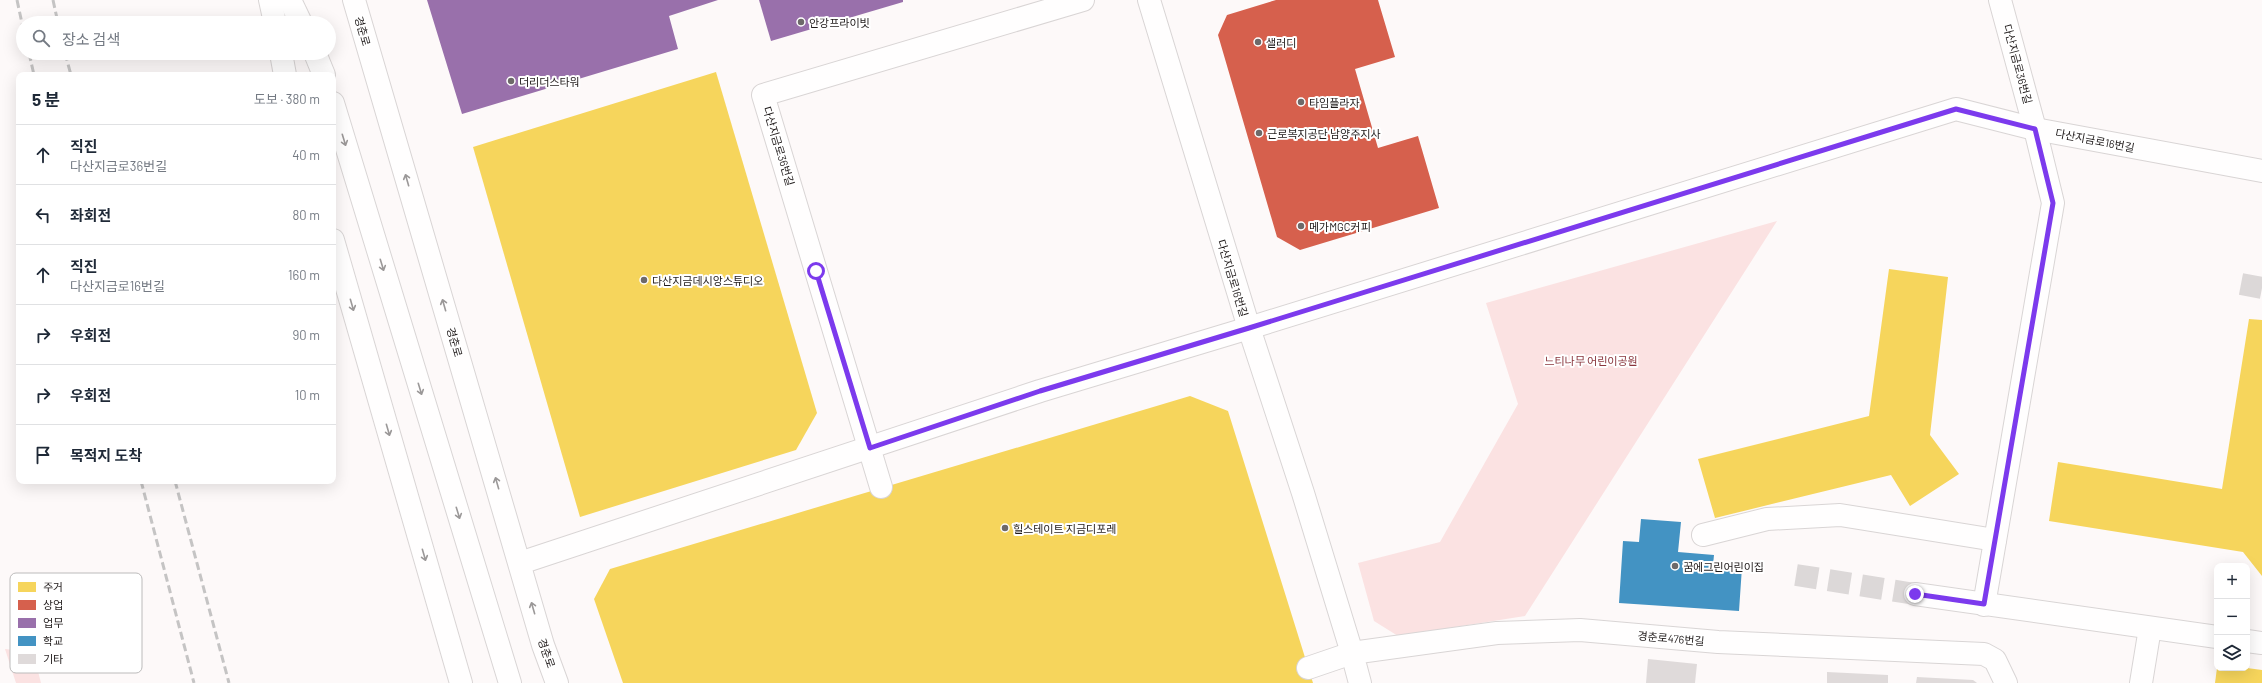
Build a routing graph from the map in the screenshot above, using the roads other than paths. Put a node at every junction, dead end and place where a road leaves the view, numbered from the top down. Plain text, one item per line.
1 (270, 0) edge
2 (290, 0) edge
3 (354, 0) edge
4 (1083, 0) edge
5 (1149, 0) edge
6 (2000, 0) edge
7 (273, 16) edge
8 (297, 16) edge
9 (282, 60) edge
10 (318, 60) edge
11 (284, 72) edge
12 (323, 72) edge
13 (336, 113) edge
14 (2035, 129) junction
15 (2262, 171) edge
16 (336, 250) edge
17 (1249, 328) junction
18 (870, 448) junction
19 (881, 488) dead end
20 (1703, 535) dead end
21 (1995, 540) junction
22 (520, 563) junction
23 (1915, 594) tunnel mouth
24 (1984, 604) junction
25 (2150, 628) junction
26 (2214, 637) edge
27 (2250, 641) edge
28 (2262, 643) edge
29 (543, 645) junction
30 (1352, 653) junction
31 (1308, 668) dead end
32 (461, 683) edge
33 (510, 683) edge
34 (552, 683) edge
35 (557, 683) edge
36 (1360, 683) edge
37 (2006, 683) edge
38 (2141, 683) edge

1 - 7 street
2 - 8 street
22 -> 3 street, 경춘로
4 - 18 street, 다산지금로36번길
5 - 17 street, 다산지금로16번길
6 - 14 street, 다산지금로36번길
9 - 11 street
10 - 12 street
13 -> 33 street
14 - 15 street, 다산지금로16번길
14 - 17 street, 다산지금로16번길
14 - 21 street, 다산지금로36번길
16 -> 32 street
17 - 18 street
17 - 30 street
18 - 19 street
18 - 22 street
20 - 21 street
21 - 24 street, 다산지금로36번길
29 -> 22 street, 경춘로
23 - 24 street
24 - 25 street
25 - 26 street
25 - 38 street
27 - 28 street
29 - 34 street
29 - 35 street, 경춘로
30 - 31 street, 경춘로476번길
30 - 36 street
30 - 37 street, 경춘로476번길

